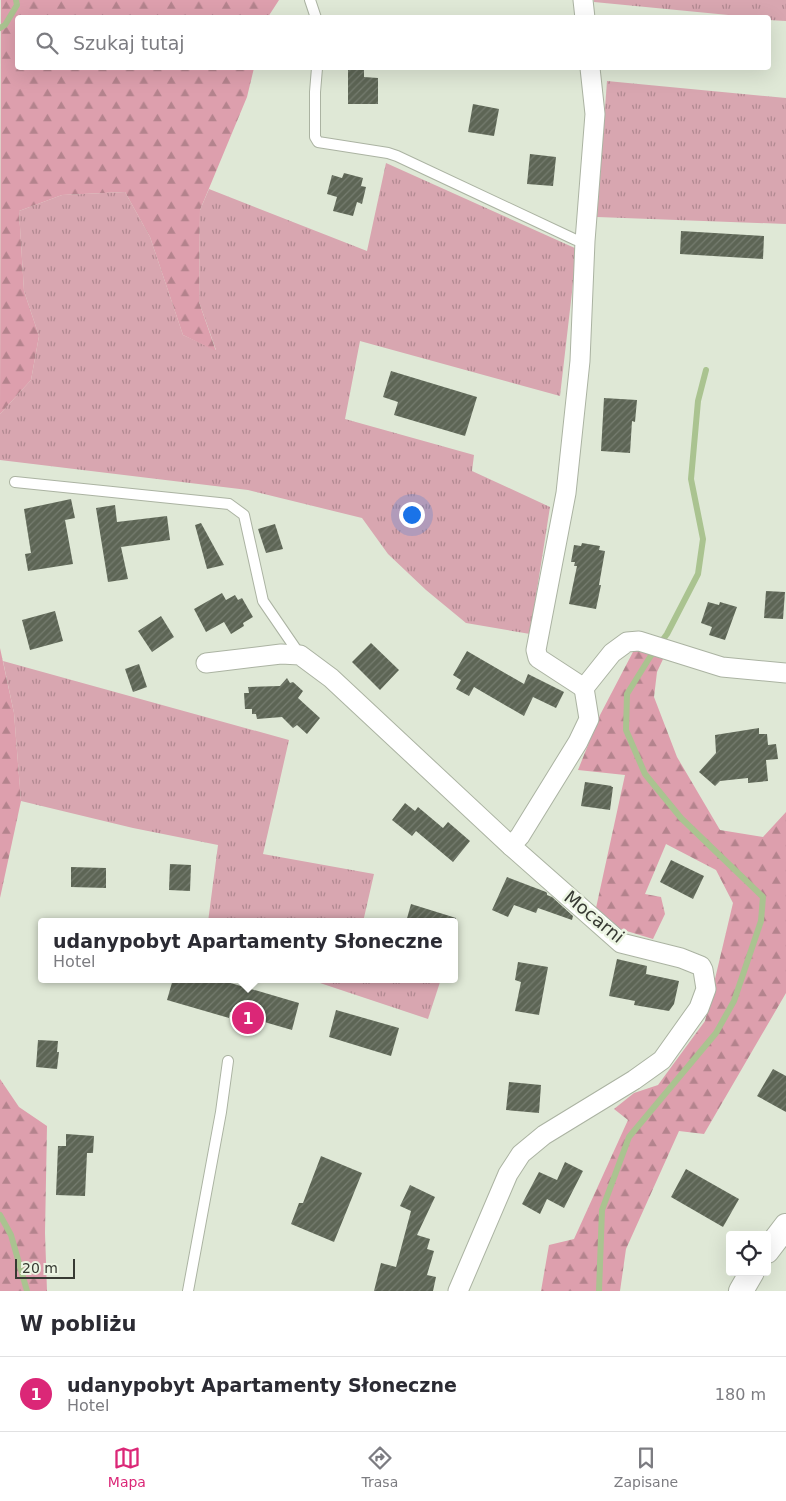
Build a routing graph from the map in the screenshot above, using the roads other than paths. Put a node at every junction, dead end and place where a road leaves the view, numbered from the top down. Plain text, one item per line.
1 (310, 0) edge
2 (583, 0) edge
3 (315, 15) edge
4 (585, 15) edge
5 (317, 70) edge
6 (590, 70) edge
7 (585, 241) junction
8 (15, 482) dead end
9 (300, 655) junction
10 (206, 663) dead end
11 (786, 673) edge
12 (584, 688) junction
13 (511, 846) junction
14 (228, 1060) dead end
15 (786, 1226) edge
16 (771, 1246) edge
17 (750, 1276) edge
18 (188, 1291) edge
19 (458, 1291) edge
20 (741, 1291) edge

1 - 3 lane
2 - 4 street
5 - 7 lane
6 - 7 street
7 - 12 street
8 - 9 lane
9 - 10 street
9 - 13 street, Mocarni
11 - 12 street
12 - 13 street
13 - 19 street, Mocarni
14 - 18 lane
15 - 16 street
17 - 20 street

